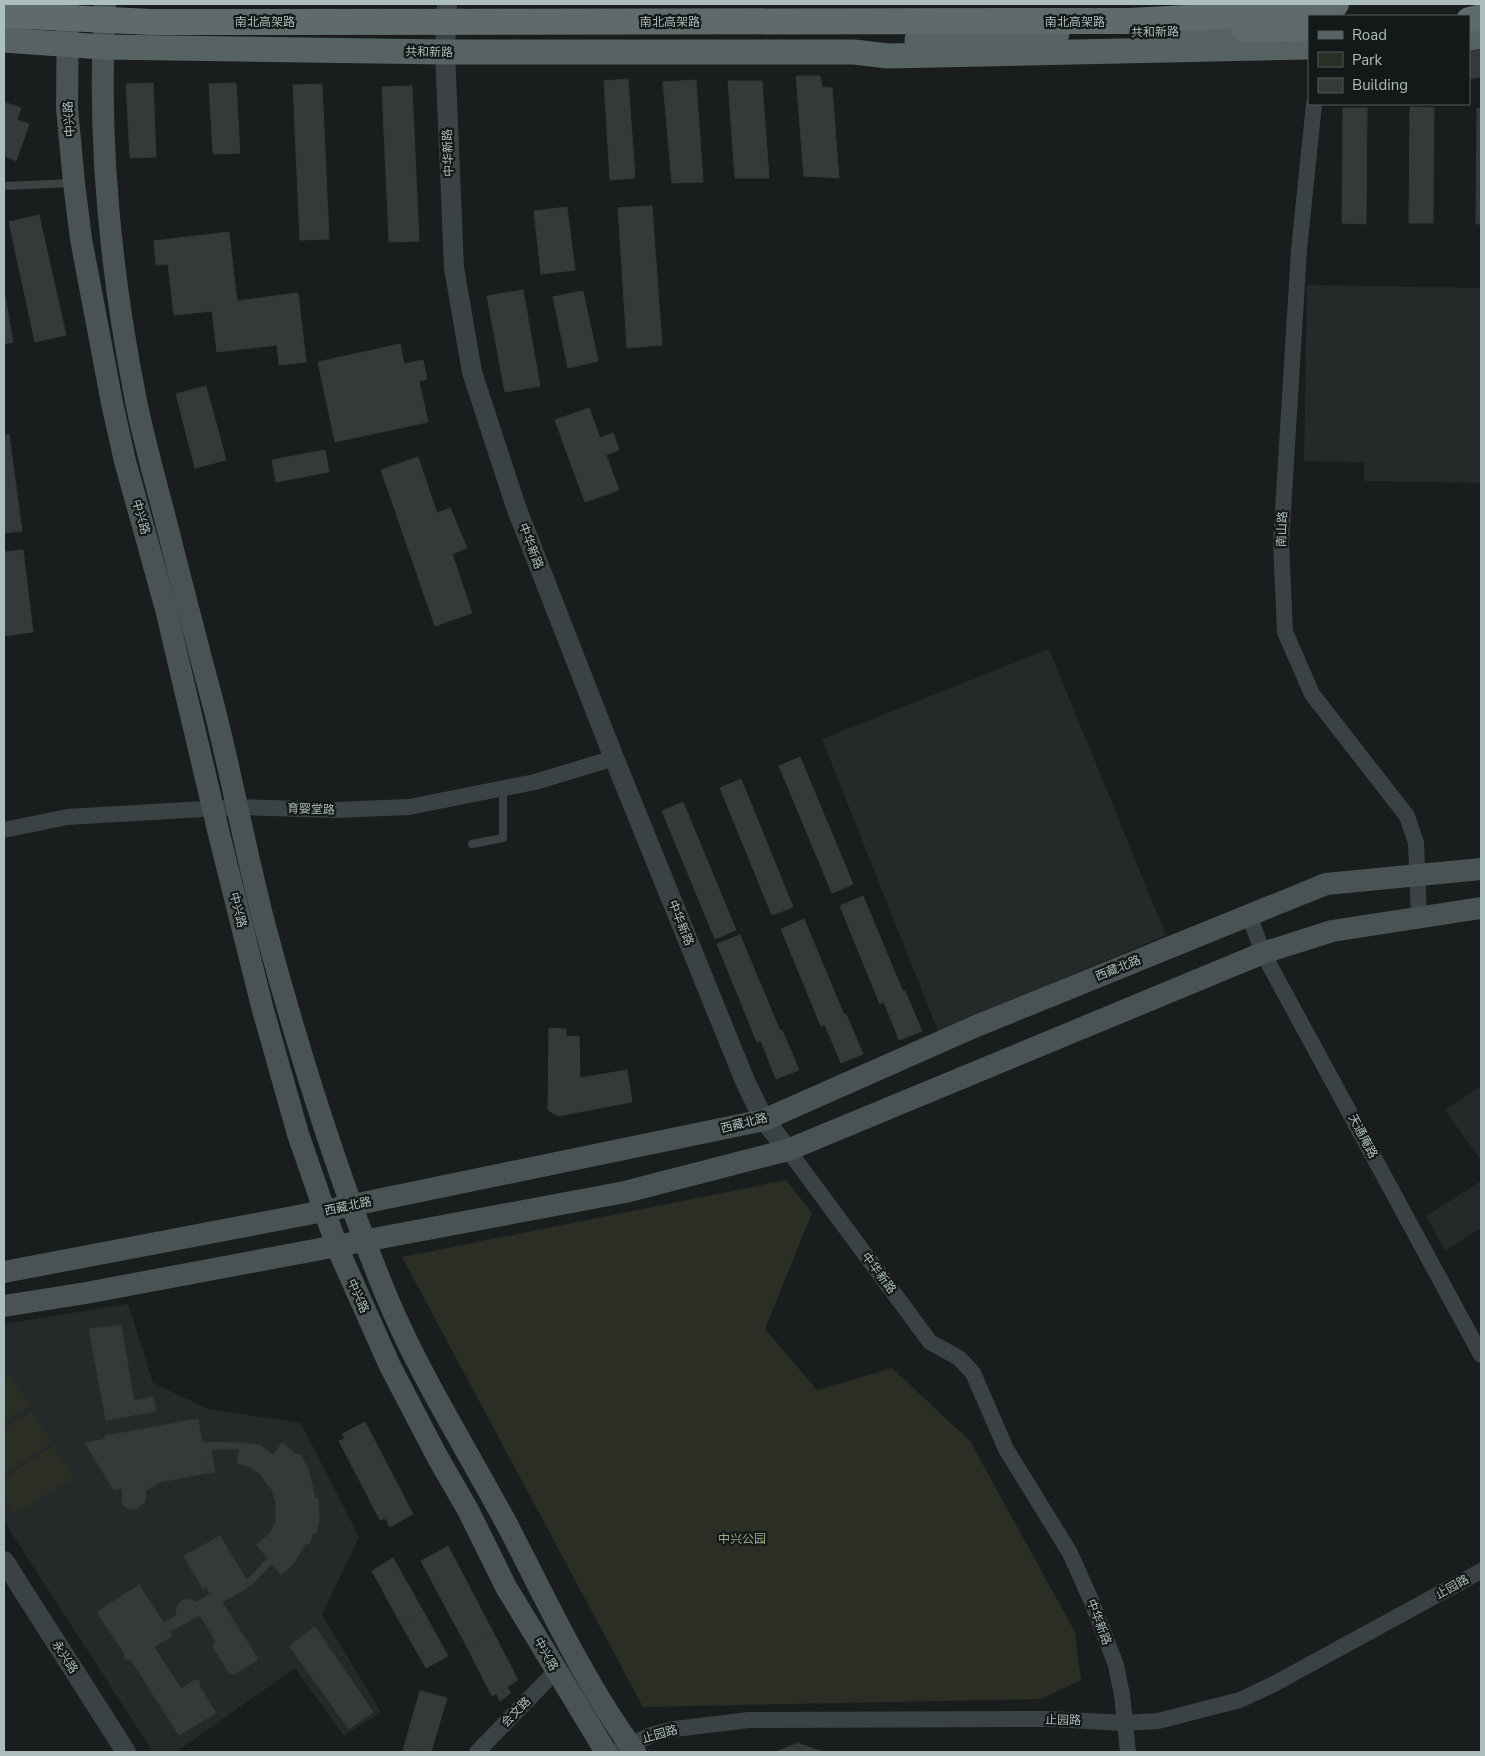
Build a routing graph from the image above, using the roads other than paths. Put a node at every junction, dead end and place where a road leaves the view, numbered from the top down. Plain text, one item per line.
1 (68, 4) edge
2 (105, 4) edge
3 (447, 4) edge
4 (1336, 4) edge
5 (1481, 12) edge
6 (4, 15) edge
7 (1466, 15) edge
8 (1130, 21) junction
9 (1308, 27) edge
10 (1308, 27) edge
11 (1268, 29) junction
12 (4, 40) edge
13 (66, 46) junction
14 (102, 47) junction
15 (1308, 47) edge
16 (1308, 47) edge
17 (445, 52) junction
18 (854, 52) junction
19 (1314, 105) edge
20 (74, 183) junction
21 (4, 186) edge
22 (614, 758) junction
23 (503, 789) junction
24 (238, 807) junction
25 (214, 808) junction
26 (4, 830) edge
27 (472, 844) dead end
28 (1481, 869) edge
29 (1416, 875) junction
30 (1481, 908) edge
31 (1249, 915) junction
32 (1419, 916) junction
33 (1263, 953) junction
34 (764, 1120) junction
35 (788, 1150) junction
36 (352, 1206) junction
37 (324, 1212) junction
38 (365, 1242) junction
39 (337, 1247) junction
40 (4, 1272) edge
41 (4, 1306) edge
42 (1481, 1355) edge
43 (4, 1561) edge
44 (1481, 1571) edge
45 (556, 1671) junction
46 (1124, 1723) junction
47 (626, 1750) edge
48 (126, 1752) edge
49 (477, 1752) edge
50 (606, 1752) edge
51 (1128, 1752) edge

1 - 13 main road, 中兴路
2 - 14 main road, 中兴路
3 - 17 street, 中华新路
4 - 8 highway, 南北高架路
5 - 7 main road
6 - 8 highway, 南北高架路
8 - 9 highway
10 - 11 main road, 共和新路
11 - 15 main road
11 - 18 main road, 共和新路
12 - 13 main road, 共和新路
13 - 14 main road, 共和新路
13 - 20 main road, 中兴路
14 - 17 main road, 共和新路
14 - 24 main road, 中兴路
16 - 18 main road, 共和新路
17 - 18 main road, 共和新路
17 - 22 street, 中华新路
19 - 29 street, 南山路
20 - 21 lane
20 - 25 main road, 中兴路
22 - 23 street, 育婴堂路
22 - 34 street, 中华新路
23 - 24 street, 育婴堂路
23 - 27 lane
24 - 25 street, 育婴堂路
24 - 36 main road, 中兴路
25 - 26 street, 育婴堂路
25 - 37 main road, 中兴路
28 - 29 main road, 西藏北路
29 - 31 main road, 西藏北路
29 - 32 street, 南山路
30 - 32 main road
31 - 33 street, 天通庵路
31 - 34 main road, 西藏北路
32 - 33 main road
33 - 35 main road
33 - 42 street, 天通庵路
34 - 35 street, 中华新路
34 - 36 main road, 西藏北路
35 - 38 main road
35 - 46 street, 中华新路
36 - 37 main road, 西藏北路
36 - 38 main road, 中兴路
37 - 39 main road, 中兴路
37 - 40 main road, 西藏北路
38 - 39 main road
38 - 47 main road, 中兴路
39 - 41 main road
39 - 45 main road, 中兴路
43 - 48 street, 永兴路
44 - 46 street, 止园路
45 - 49 street, 会文路
45 - 50 main road, 中兴路
46 - 47 street, 止园路
46 - 51 street, 中华新路

